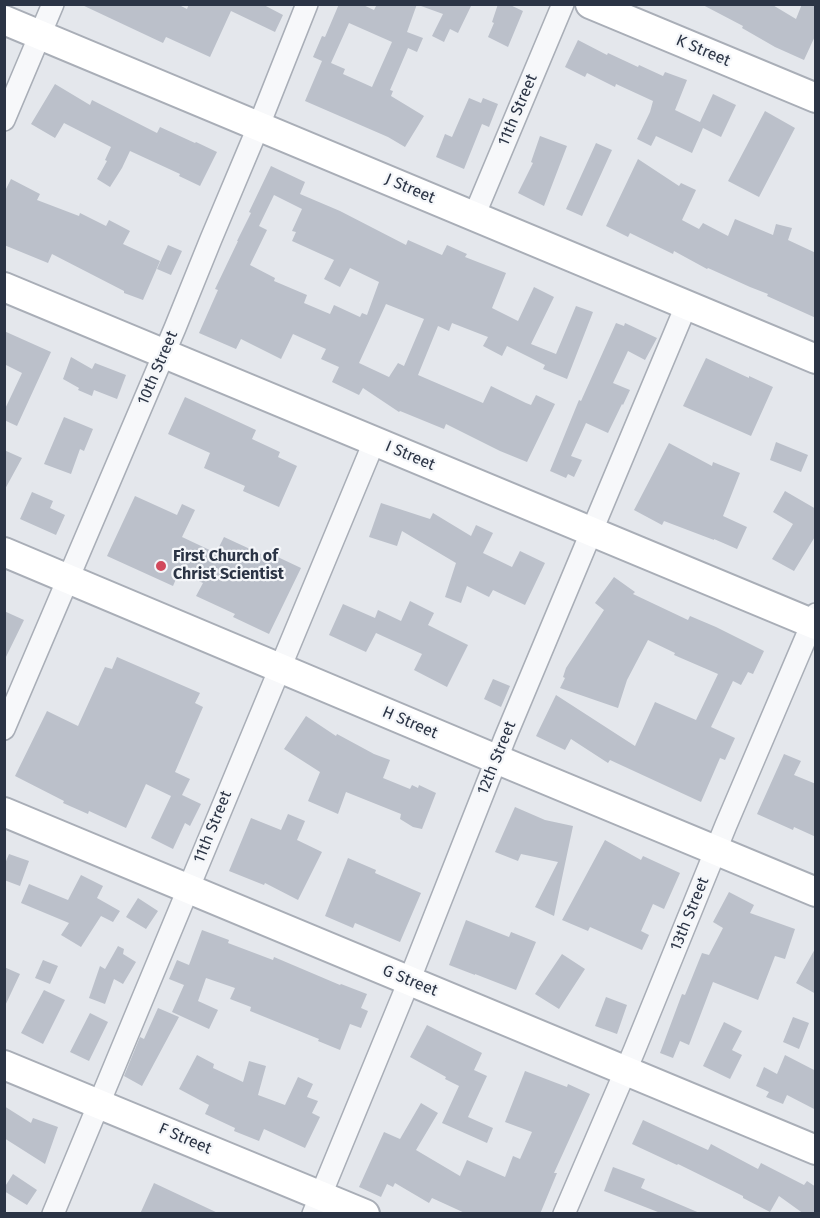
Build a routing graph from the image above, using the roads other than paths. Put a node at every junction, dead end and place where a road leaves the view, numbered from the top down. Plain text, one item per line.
1 (53, 4) edge
2 (307, 4) edge
3 (563, 4) edge
4 (590, 4) edge
5 (4, 20) edge
6 (40, 35) junction
7 (816, 98) edge
8 (4, 120) edge
9 (259, 126) junction
10 (474, 216) junction
11 (4, 287) edge
12 (686, 306) junction
13 (164, 354) junction
14 (816, 359) edge
15 (374, 441) junction
16 (591, 532) junction
17 (4, 552) edge
18 (70, 579) junction
19 (814, 621) edge
20 (280, 668) junction
21 (4, 729) edge
22 (496, 759) junction
23 (4, 812) edge
24 (715, 850) junction
25 (188, 889) junction
26 (816, 891) edge
27 (409, 981) junction
28 (4, 1065) edge
29 (625, 1070) junction
30 (98, 1104) junction
31 (816, 1150) edge
32 (317, 1205) edge
33 (53, 1214) edge
34 (364, 1214) edge
35 (564, 1214) edge

1 - 6 street
2 - 9 street, 10th Street
3 - 10 street, 11th Street
4 - 7 street, K Street
5 - 6 street, J Street
6 - 8 street
6 - 9 street, J Street
9 - 10 street, J Street
9 - 13 street, 10th Street
10 - 12 street, J Street
11 - 13 street, I Street
12 - 14 street, J Street
12 - 16 street, 12th Street
13 - 15 street, I Street
13 - 18 street, 10th Street
15 - 16 street, I Street
15 - 20 street, 11th Street
16 - 19 street, I Street
16 - 22 street, 12th Street
17 - 18 street, H Street
18 - 20 street, H Street
18 - 21 street, 10th Street
19 - 24 street, 13th Street
20 - 22 street, H Street
20 - 25 street, 11th Street
22 - 24 street, H Street
22 - 27 street, 12th Street
23 - 25 street, G Street
24 - 26 street, H Street
24 - 29 street, 13th Street
25 - 27 street, G Street
25 - 30 street, 11th Street
27 - 29 street, G Street
27 - 32 street, 12th Street
28 - 30 street, F Street
29 - 31 street, G Street
29 - 35 street, 13th Street
30 - 32 street, F Street
30 - 33 street, 11th Street
32 - 34 street, F Street

